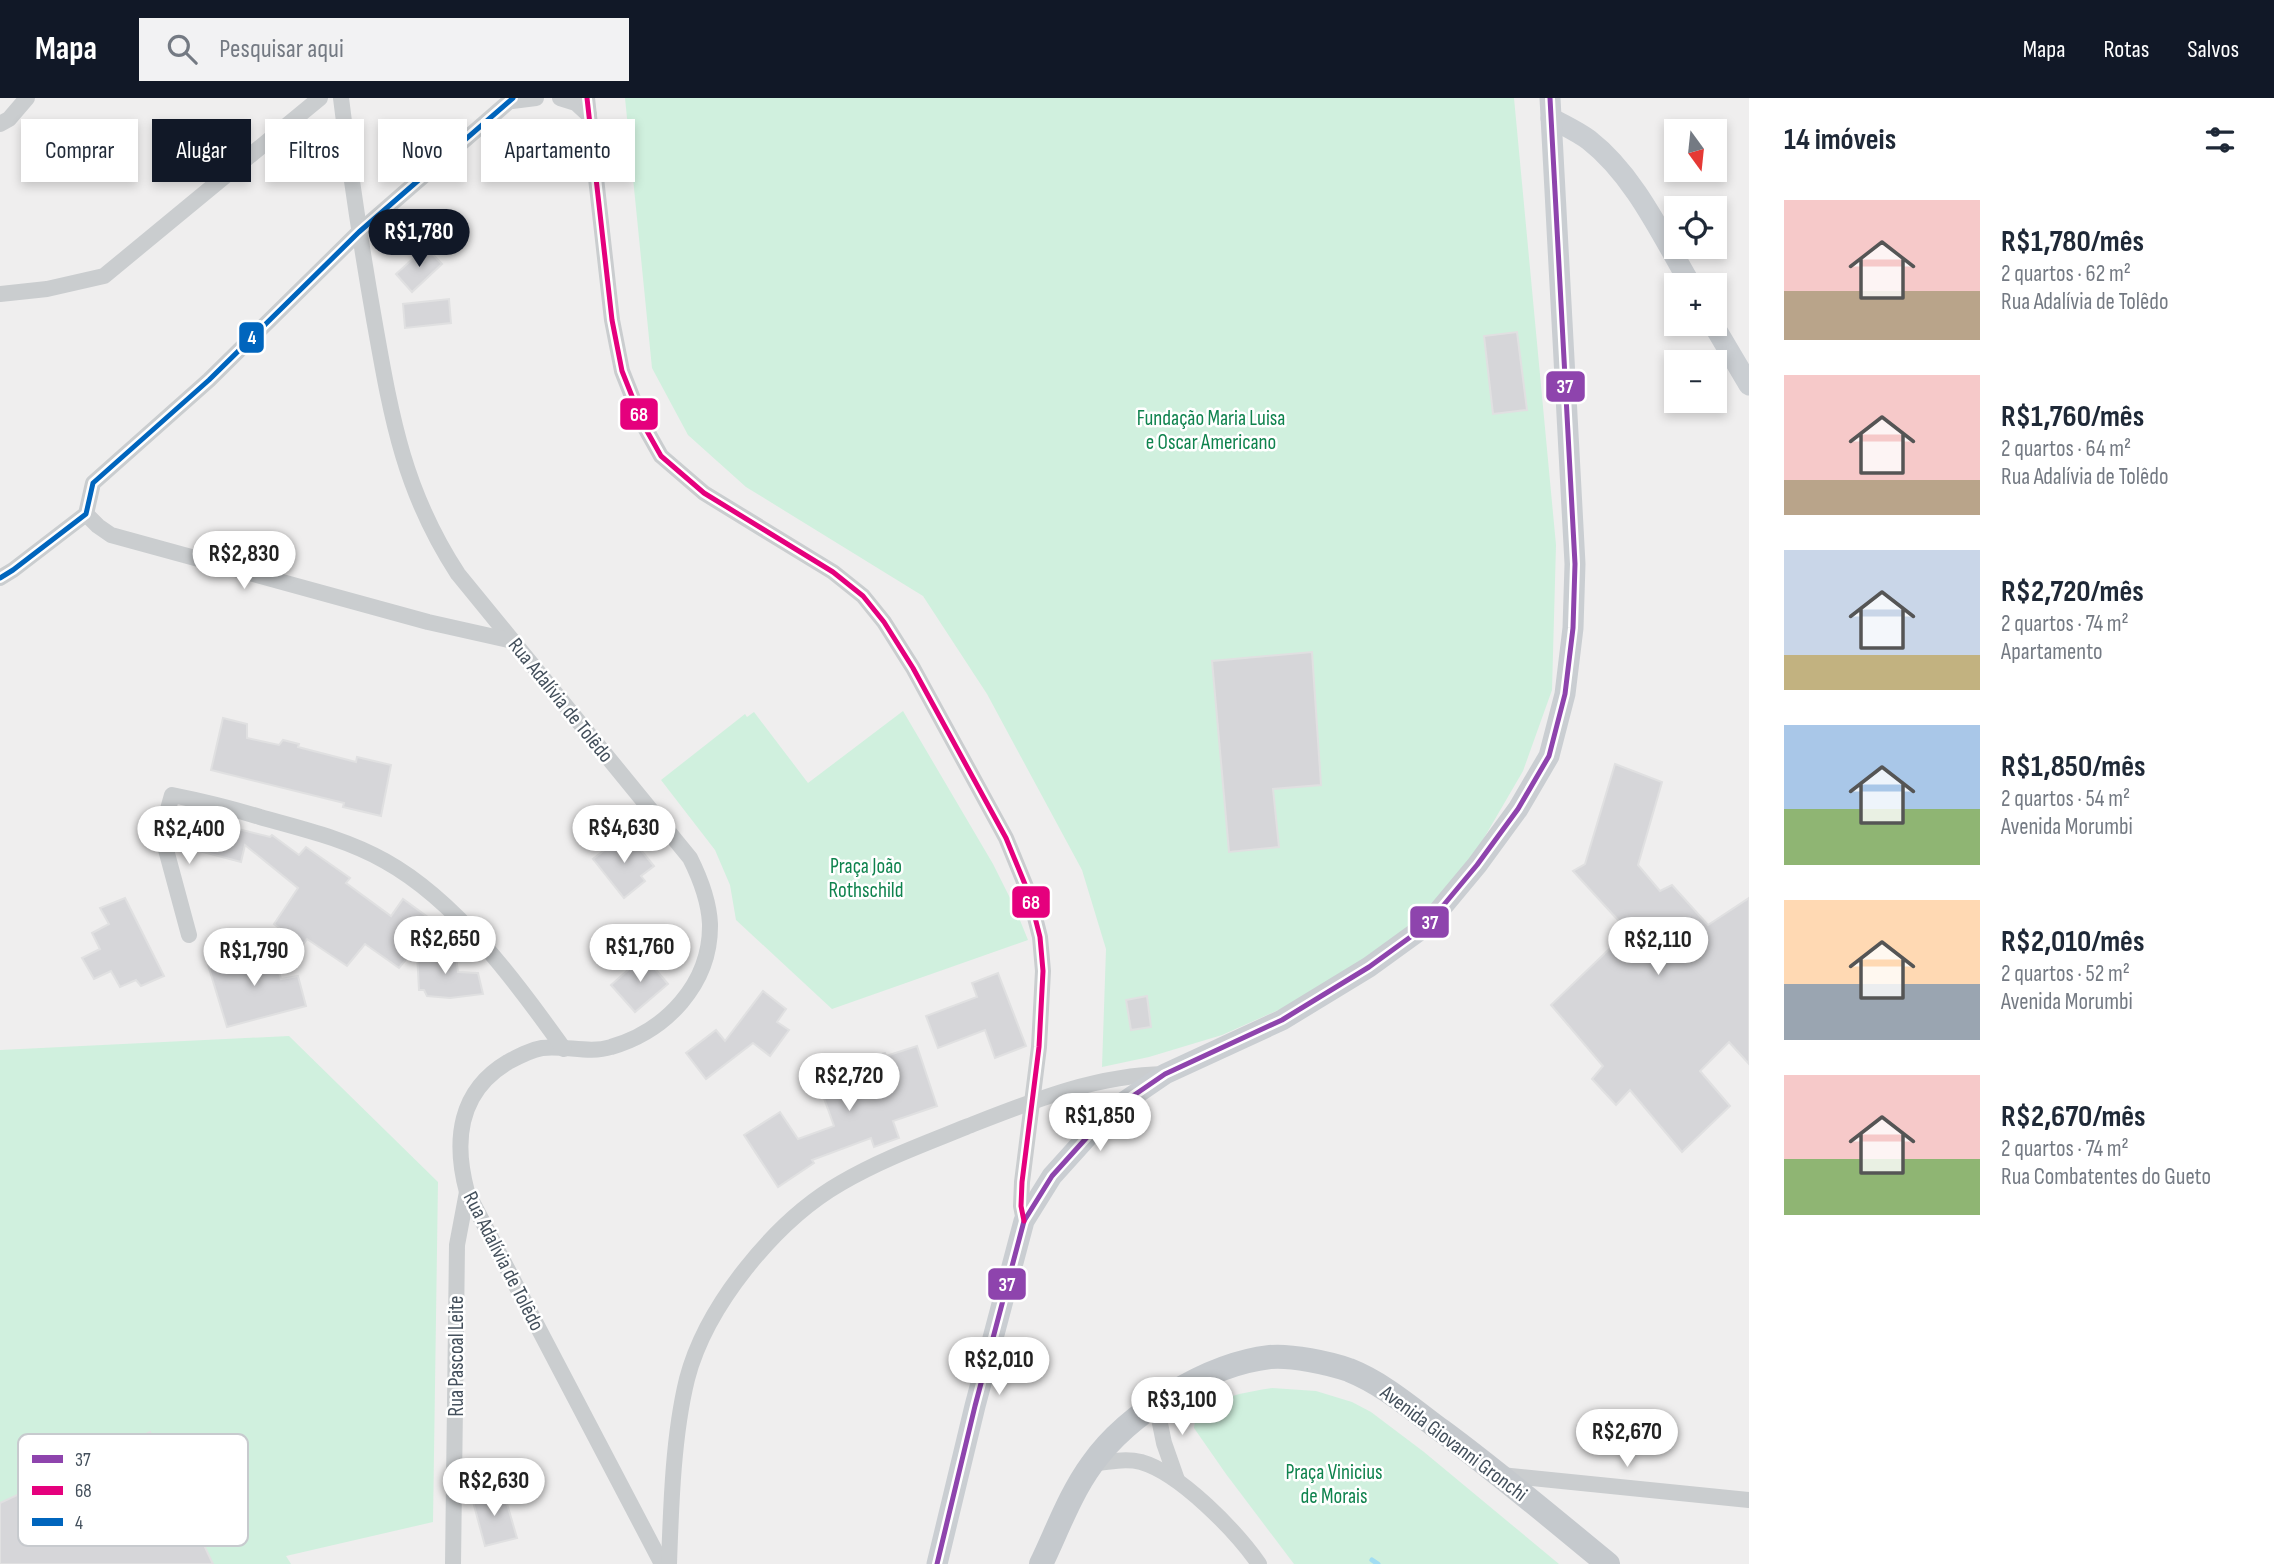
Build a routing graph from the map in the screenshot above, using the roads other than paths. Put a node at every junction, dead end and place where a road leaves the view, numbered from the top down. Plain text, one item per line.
1 (27, 98) edge
2 (320, 98) edge
3 (341, 98) edge
4 (536, 98) edge
5 (560, 98) edge
6 (587, 98) edge
7 (513, 99) edge
8 (1551, 108) edge
9 (589, 115) junction
10 (0, 124) edge
11 (1589, 140) junction
12 (1554, 172) junction
13 (359, 232) junction
14 (1684, 273) edge
15 (0, 294) edge
16 (1720, 336) edge
17 (1749, 385) edge
18 (86, 514) junction
19 (0, 578) edge
20 (513, 641) junction
21 (189, 936) dead end
22 (564, 1049) junction
23 (1165, 1074) junction
24 (1032, 1101) junction
25 (467, 1192) junction
26 (1024, 1221) junction
27 (1156, 1404) junction
28 (1092, 1464) junction
29 (1501, 1475) junction
30 (1177, 1480) junction
31 (1749, 1500) edge
32 (453, 1564) edge
33 (662, 1564) edge
34 (669, 1564) edge
35 (937, 1564) edge
36 (1041, 1564) edge
37 (1259, 1564) edge
38 (1608, 1564) edge

1 - 10 street
2 - 15 street
3 - 13 street, Rua Adalívia de Tolêdo
4 - 7 street
5 - 9 street
6 - 9 street
7 - 13 street
8 - 11 main road
8 - 12 main road
9 - 24 street
11 - 12 main road
11 - 14 main road
12 - 23 main road
13 - 18 street
13 - 20 street, Rua Adalívia de Tolêdo
16 - 17 main road
18 - 19 street
18 - 20 street
20 - 22 street, Rua Adalívia de Tolêdo
21 - 22 street
22 - 25 street, Rua Adalívia de Tolêdo
23 - 24 street
23 - 26 main road
24 - 26 street
24 - 34 street
25 - 32 street, Rua Pascoal Leite
25 - 33 street, Rua Adalívia de Tolêdo
26 - 35 main road
27 - 28 main road, Avenida Giovanni Gronchi
27 - 29 main road, Avenida Giovanni Gronchi
27 - 30 street
28 - 30 street
28 - 36 main road, Avenida Giovanni Gronchi
29 - 31 street
29 - 38 main road, Avenida Giovanni Gronchi
30 - 37 street

